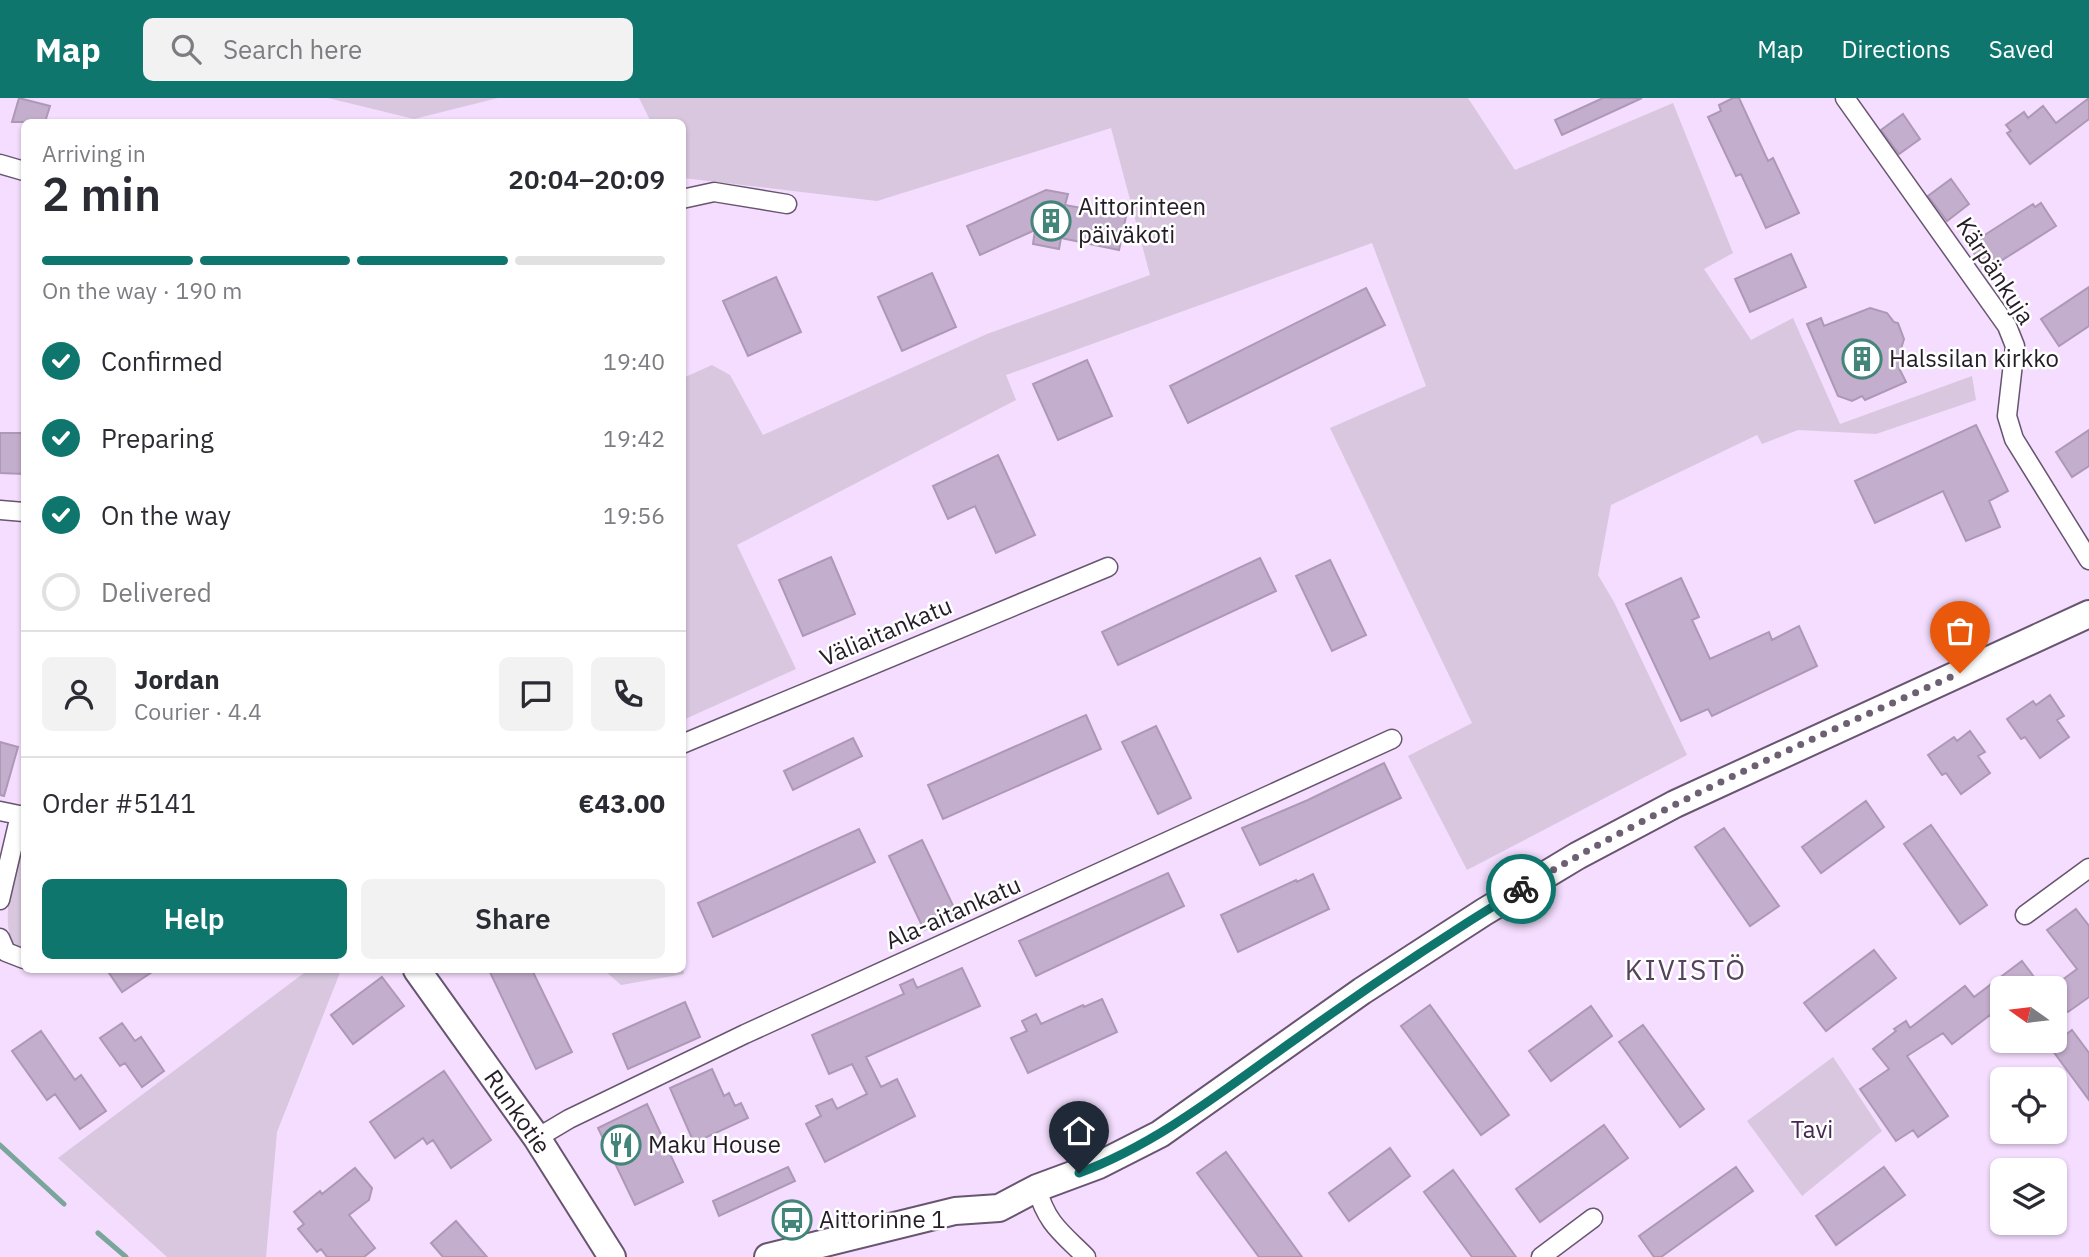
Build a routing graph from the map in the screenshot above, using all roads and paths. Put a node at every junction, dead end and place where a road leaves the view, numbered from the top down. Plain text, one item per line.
1 (1845, 98) edge
2 (0, 164) edge
3 (21, 170) edge
4 (686, 198) edge
5 (787, 204) dead end
6 (0, 510) edge
7 (21, 512) edge
8 (2089, 560) edge
9 (1108, 567) dead end
10 (2089, 614) edge
11 (1392, 739) dead end
12 (686, 742) edge
13 (0, 811) edge
14 (21, 816) edge
15 (21, 820) edge
16 (2089, 868) edge
17 (0, 900) edge
18 (2025, 915) dead end
19 (0, 938) edge
20 (21, 958) edge
21 (419, 973) edge
22 (537, 1138) junction
23 (1037, 1188) junction
24 (1593, 1218) dead end
25 (612, 1257) edge
26 (768, 1257) edge
27 (1086, 1257) edge
28 (1541, 1257) edge

1 - 8 street, Kärpänkuja
2 - 3 street
4 - 5 street
6 - 7 street
9 - 12 street, Väliaitankatu
10 - 23 main road
11 - 22 street, Ala-aitankatu
13 - 14 street
15 - 17 street
16 - 18 street
19 - 20 street
21 - 22 main road, Runkotie
22 - 25 main road, Runkotie
23 - 26 main road
23 - 27 street
24 - 28 street

